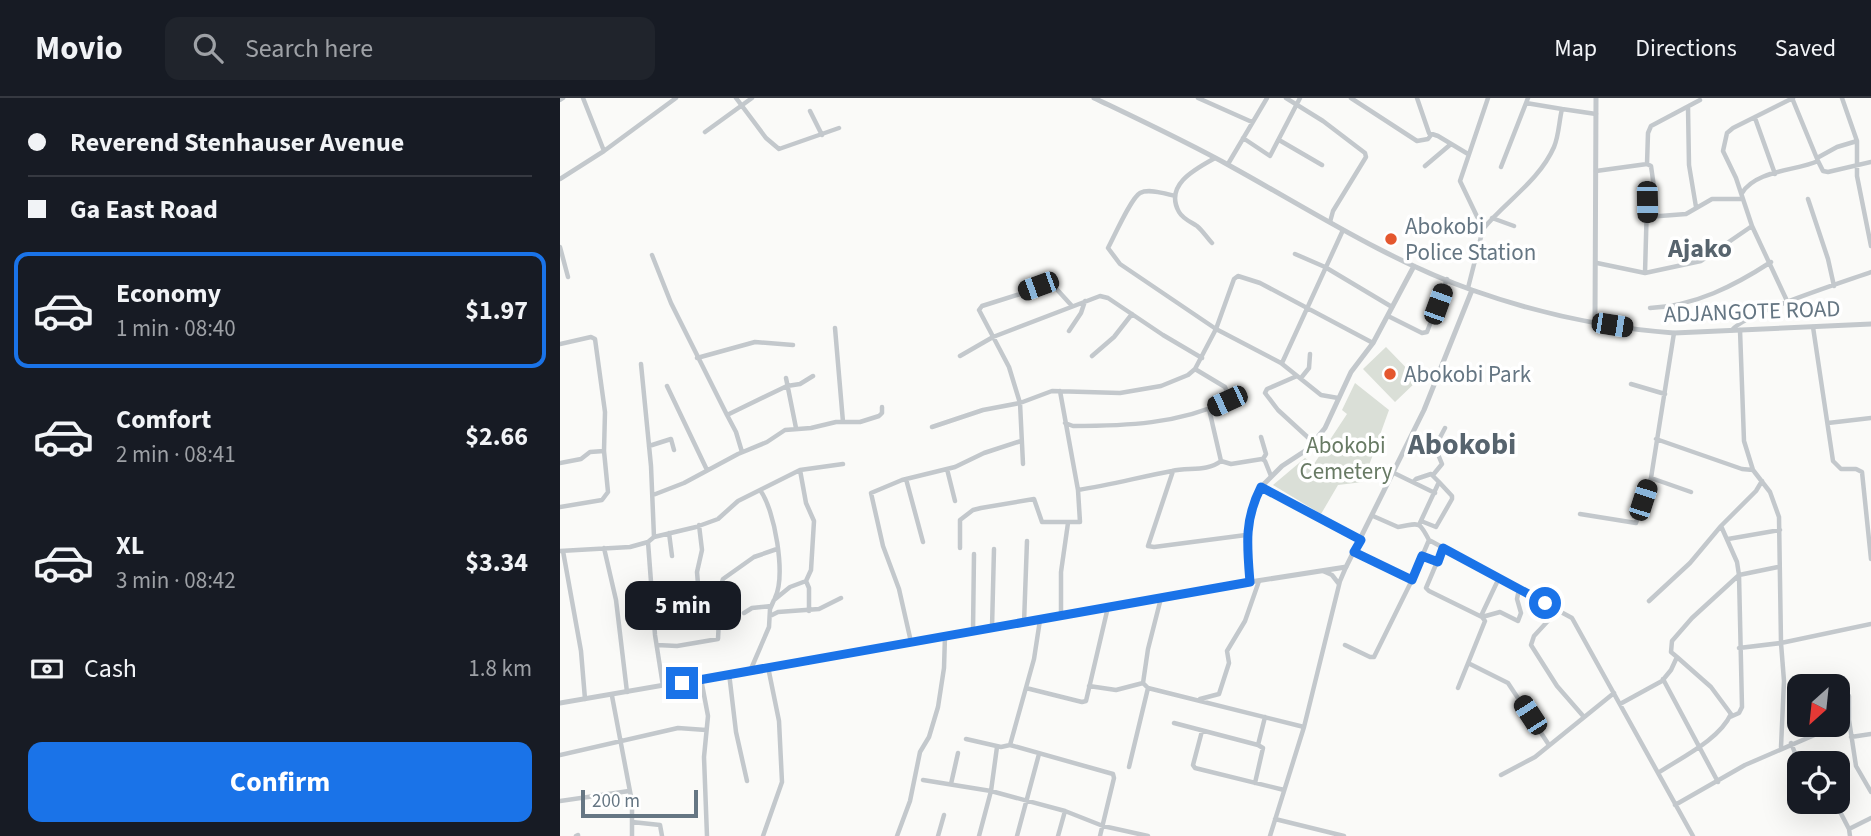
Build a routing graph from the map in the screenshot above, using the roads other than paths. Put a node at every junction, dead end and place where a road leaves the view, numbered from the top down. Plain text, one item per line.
1 (583, 98) edge
2 (676, 98) edge
3 (736, 98) edge
4 (752, 98) edge
5 (1094, 98) edge
6 (1198, 98) edge
7 (1267, 98) edge
8 (1286, 98) edge
9 (1351, 98) edge
10 (1417, 98) edge
11 (1488, 98) edge
12 (1596, 98) edge
13 (1793, 98) edge
14 (1842, 98) edge
15 (1700, 100) dead end
16 (1299, 101) edge
17 (1527, 101) edge
18 (741, 104) junction
19 (1688, 107) junction
20 (1562, 110) junction
21 (810, 111) dead end
22 (1596, 114) junction
23 (1755, 118) junction
24 (1252, 122) junction
25 (839, 128) dead end
26 (705, 132) dead end
27 (822, 135) junction
28 (1431, 135) junction
29 (1242, 138) junction
30 (1279, 140) junction
31 (1857, 141) junction
32 (1451, 144) junction
33 (604, 151) junction
34 (1468, 154) junction
35 (1215, 158) junction
36 (1818, 160) junction
37 (1871, 162) edge
38 (1228, 164) junction
39 (1647, 164) junction
40 (1322, 165) dead end
41 (1425, 166) dead end
42 (1857, 166) junction
43 (1501, 167) dead end
44 (1596, 171) junction
45 (1775, 174) junction
46 (560, 179) edge
47 (1175, 196) junction
48 (1743, 197) junction
49 (1808, 199) dead end
50 (1696, 207) junction
51 (1647, 217) junction
52 (1492, 218) junction
53 (1330, 222) junction
54 (1514, 226) dead end
55 (1752, 226) junction
56 (1483, 229) junction
57 (1343, 230) junction
58 (1212, 243) dead end
59 (1871, 246) edge
60 (560, 247) edge
61 (1295, 254) dead end
62 (652, 255) dead end
63 (1771, 262) junction
64 (1597, 264) junction
65 (1414, 266) junction
66 (1325, 267) junction
67 (1871, 272) edge
68 (1645, 273) junction
69 (568, 277) dead end
70 (1447, 279) junction
71 (1834, 286) junction
72 (1470, 289) junction
73 (1085, 300) junction
74 (1788, 303) junction
75 (1072, 306) junction
76 (1392, 307) junction
77 (1305, 308) junction
78 (1650, 309) dead end
79 (1132, 314) junction
80 (1388, 316) junction
81 (1595, 322) junction
82 (1871, 324) edge
83 (1813, 327) junction
84 (835, 328) dead end
85 (1216, 329) junction
86 (1740, 330) junction
87 (1069, 331) dead end
88 (1732, 331) junction
89 (1674, 334) junction
90 (993, 337) junction
91 (1373, 343) junction
92 (560, 344) edge
93 (793, 345) dead end
94 (1310, 354) dead end
95 (960, 356) dead end
96 (1092, 356) dead end
97 (697, 358) junction
98 (1202, 358) junction
99 (1282, 363) junction
100 (641, 364) dead end
101 (1195, 369) junction
102 (813, 376) dead end
103 (1299, 377) junction
104 (786, 378) dead end
105 (1631, 384) dead end
106 (667, 386) dead end
107 (787, 386) junction
108 (1060, 391) junction
109 (1664, 394) junction
110 (1338, 398) junction
111 (1020, 403) junction
112 (882, 407) dead end
113 (1209, 410) junction
114 (727, 415) junction
115 (1871, 418) edge
116 (843, 422) junction
117 (1064, 422) junction
118 (1828, 423) junction
119 (932, 427) dead end
120 (796, 428) junction
121 (1445, 428) dead end
122 (1261, 437) dead end
123 (1656, 439) junction
124 (1021, 440) junction
125 (1314, 443) junction
126 (649, 446) junction
127 (604, 450) junction
128 (674, 450) dead end
129 (743, 452) junction
130 (1264, 459) junction
131 (1221, 461) junction
132 (560, 463) edge
133 (843, 464) dead end
134 (1023, 464) dead end
135 (947, 469) junction
136 (707, 470) junction
137 (800, 470) junction
138 (1173, 470) junction
139 (1753, 470) junction
140 (1394, 473) junction
141 (1433, 475) junction
142 (1271, 476) junction
143 (1651, 478) junction
144 (906, 479) junction
145 (1762, 481) junction
146 (1413, 482) junction
147 (1439, 482) junction
148 (1261, 487) junction
149 (760, 490) junction
150 (1078, 490) junction
151 (1692, 492) dead end
152 (1435, 493) junction
153 (653, 495) junction
154 (955, 501) dead end
155 (560, 507) edge
156 (1580, 514) dead end
157 (1373, 516) junction
158 (1068, 523) junction
159 (1420, 523) junction
160 (699, 525) junction
161 (1721, 526) junction
162 (1780, 530) junction
163 (669, 533) junction
164 (1246, 534) junction
165 (654, 537) junction
166 (1728, 539) junction
167 (1361, 540) junction
168 (1429, 540) junction
169 (1027, 541) dead end
170 (648, 542) junction
171 (923, 542) dead end
172 (604, 548) junction
173 (960, 548) dead end
174 (1443, 548) junction
175 (777, 549) junction
176 (994, 549) dead end
177 (561, 551) edge
178 (1354, 552) junction
179 (974, 554) dead end
180 (672, 556) dead end
181 (1422, 556) junction
182 (1871, 559) edge
183 (1438, 562) junction
184 (1346, 567) junction
185 (1778, 567) junction
186 (1322, 571) junction
187 (1739, 575) junction
188 (1499, 578) junction
189 (1412, 580) junction
190 (806, 581) junction
191 (1259, 581) junction
192 (1250, 582) junction
193 (1339, 584) junction
194 (1519, 589) junction
195 (699, 596) junction
196 (717, 596) junction
197 (775, 598) junction
198 (841, 598) dead end
199 (1161, 598) junction
200 (1649, 601) dead end
201 (653, 604) junction
202 (771, 606) junction
203 (1108, 607) junction
204 (1558, 610) junction
205 (809, 611) junction
206 (744, 613) dead end
207 (770, 616) junction
208 (1061, 616) junction
209 (1482, 616) junction
210 (1040, 619) junction
211 (1024, 623) junction
212 (1871, 624) edge
213 (992, 628) junction
214 (973, 631) junction
215 (945, 636) junction
216 (911, 642) junction
217 (1781, 643) junction
218 (657, 645) junction
219 (1345, 645) dead end
220 (1739, 648) junction
221 (1677, 657) junction
222 (1470, 664) junction
223 (768, 667) junction
224 (751, 669) junction
225 (729, 673) junction
226 (701, 679) junction
227 (1663, 679) junction
228 (1089, 685) junction
229 (1146, 686) junction
230 (663, 687) junction
231 (1026, 688) junction
232 (1458, 688) dead end
233 (627, 692) junction
234 (1614, 693) junction
235 (1219, 694) junction
236 (612, 696) junction
237 (585, 700) junction
238 (1197, 700) junction
239 (560, 703) edge
240 (1620, 704) junction
241 (1229, 708) junction
242 (1265, 717) junction
243 (1584, 717) junction
244 (1730, 717) junction
245 (1174, 723) dead end
246 (1304, 727) junction
247 (1850, 728) edge
248 (706, 730) junction
249 (1202, 731) junction
250 (1871, 734) edge
251 (1808, 737) edge
252 (1851, 737) junction
253 (966, 739) dead end
254 (620, 741) junction
255 (1791, 744) junction
256 (1258, 745) junction
257 (1549, 745) junction
258 (1010, 746) junction
259 (1698, 746) junction
260 (997, 747) junction
261 (1781, 747) junction
262 (1794, 751) edge
263 (958, 753) dead end
264 (1039, 754) junction
265 (560, 755) edge
266 (1129, 767) dead end
267 (1658, 772) junction
268 (1501, 775) dead end
269 (923, 780) dead end
270 (747, 781) dead end
271 (1718, 782) junction
272 (1255, 783) junction
273 (951, 784) junction
274 (1284, 790) junction
275 (629, 791) junction
276 (991, 791) junction
277 (1871, 792) edge
278 (560, 801) edge
279 (1027, 801) junction
280 (1675, 805) junction
281 (1065, 811) junction
282 (1841, 814) edge
283 (944, 815) dead end
284 (1871, 818) edge
285 (1275, 819) junction
286 (632, 822) junction
287 (1103, 826) junction
288 (1849, 830) junction
289 (1127, 833) edge
290 (632, 836) edge
291 (662, 836) edge
292 (707, 836) edge
293 (762, 836) edge
294 (897, 836) edge
295 (938, 836) edge
296 (979, 836) edge
297 (1017, 836) edge
298 (1058, 836) edge
299 (1100, 836) edge
300 (1148, 836) edge
301 (1270, 836) edge
302 (1344, 836) edge
303 (1693, 836) edge
304 (1850, 836) edge

1 - 33 street
2 - 33 street
3 - 18 street
4 - 18 street
5 - 35 street, ADJANGOTE ROAD
6 - 24 street
7 - 24 street
8 - 16 street
9 - 28 street
10 - 28 street
11 - 34 street
12 - 22 street
13 - 23 street
13 - 36 street
14 - 31 street
15 - 19 street
16 - 30 street
16 - 53 street
17 - 20 street
17 - 43 street
18 - 26 street
18 - 27 street
19 - 39 street
19 - 50 street
20 - 22 street
20 - 52 street
21 - 27 street
22 - 44 street
23 - 45 street
23 - 48 street
24 - 29 street
25 - 27 street
28 - 32 street
29 - 30 street
29 - 38 street
30 - 40 street
31 - 36 street
31 - 42 street
32 - 34 street
32 - 41 street
33 - 46 street
34 - 56 street
35 - 38 street, ADJANGOTE ROAD
35 - 47 street
36 - 42 street
36 - 45 street
37 - 42 street
38 - 53 street, ADJANGOTE ROAD
39 - 44 street
39 - 51 street
42 - 59 street
44 - 64 street
45 - 48 street
47 - 58 street
47 - 85 street
48 - 50 street
48 - 55 street
49 - 71 street
50 - 51 street
51 - 68 street
52 - 54 street
52 - 56 street
53 - 57 street, ADJANGOTE ROAD
55 - 63 street
55 - 68 street
56 - 72 street
57 - 65 street, ADJANGOTE ROAD
57 - 66 street
60 - 69 street
61 - 66 street
62 - 97 street
63 - 74 street
63 - 78 street
64 - 68 street
64 - 81 street
65 - 70 street, ADJANGOTE ROAD
65 - 76 street
66 - 76 street
66 - 77 street
67 - 71 street
70 - 72 street, ADJANGOTE ROAD
70 - 80 street
71 - 74 street
72 - 81 street, ADJANGOTE ROAD
72 - 140 street
73 - 75 street
73 - 79 street
73 - 87 street
74 - 88 street
75 - 90 street
75 - 90 street
76 - 80 street
77 - 85 street
77 - 91 street
77 - 99 street
79 - 96 street
79 - 98 street
80 - 91 street
81 - 89 street, ADJANGOTE ROAD
82 - 83 street, ADJANGOTE ROAD
83 - 86 street, ADJANGOTE ROAD
83 - 118 street
84 - 116 street
85 - 98 street
85 - 99 street
86 - 88 street, ADJANGOTE ROAD
86 - 139 street
88 - 89 street, ADJANGOTE ROAD
89 - 109 street
90 - 95 street
90 - 111 street
91 - 110 street
92 - 127 street
93 - 97 street
94 - 103 street
97 - 114 street
98 - 101 street
99 - 103 street
100 - 126 street
101 - 108 street
101 - 113 street
102 - 107 street
103 - 110 street
103 - 125 street
104 - 107 street
105 - 109 street
106 - 136 street
107 - 114 street
107 - 120 street
108 - 111 street
108 - 117 street
109 - 123 street
110 - 125 street
111 - 119 street
111 - 124 street
112 - 116 street
113 - 117 street
113 - 131 street
114 - 129 street
115 - 118 street
116 - 120 street
117 - 150 street
118 - 182 street
120 - 129 street
121 - 141 street
122 - 130 street
123 - 139 street
123 - 143 street
124 - 134 street
124 - 135 street
125 - 142 street
126 - 128 street
126 - 153 street
127 - 132 street
127 - 155 street
129 - 136 street
130 - 131 street
130 - 142 street
131 - 138 street
133 - 137 street
135 - 144 street
135 - 154 street
136 - 153 street
137 - 149 street
137 - 190 street
138 - 150 street
138 - 164 street
139 - 145 street
140 - 146 street
140 - 157 street
141 - 146 street
141 - 147 street
142 - 148 street
143 - 151 street
143 - 156 street
144 - 171 street
144 - 216 street
145 - 161 street
145 - 162 street
146 - 152 street
147 - 152 street
147 - 159 street
148 - 164 street
148 - 167 street
149 - 160 street
149 - 175 street
150 - 158 street
152 - 159 street
153 - 165 street
157 - 159 street
157 - 167 street
158 - 173 street
158 - 208 street
159 - 168 street
160 - 163 street
160 - 195 street
161 - 166 street
161 - 200 street
162 - 166 street
162 - 185 street
163 - 165 street
163 - 180 street
164 - 192 street
165 - 170 street
166 - 187 street
167 - 178 street
168 - 174 street
168 - 181 street
169 - 211 street
170 - 172 street
170 - 201 street
172 - 177 street
172 - 233 street
174 - 183 street
174 - 188 street
175 - 196 street
175 - 197 street
176 - 213 street
177 - 237 street
178 - 184 street
178 - 189 street
179 - 214 street
181 - 183 street
181 - 189 street
183 - 209 street
184 - 186 street
184 - 193 street
185 - 187 street
185 - 217 street
186 - 191 street
186 - 193 street
187 - 220 street
187 - 221 street
188 - 194 street
188 - 209 street
189 - 219 street
190 - 197 street
190 - 205 street
191 - 192 street
191 - 235 street
192 - 199 street
193 - 246 street
194 - 204 street
194 - 209 street
195 - 196 street
195 - 201 street
196 - 218 street
197 - 202 street
198 - 205 street
199 - 203 street
199 - 229 street
201 - 218 street
202 - 206 street
202 - 207 street
203 - 208 street
203 - 228 street
204 - 234 street
204 - 243 street
205 - 207 street
207 - 224 street
208 - 210 street
209 - 222 street
210 - 211 street
210 - 231 street
211 - 213 street
212 - 217 street
213 - 214 street
214 - 215 street
215 - 216 street
215 - 294 street
216 - 223 street
217 - 220 street
217 - 261 street
218 - 230 street
220 - 244 street
221 - 227 street
221 - 244 street
222 - 232 street
222 - 257 street
223 - 224 street
223 - 293 street
224 - 225 street
225 - 226 street
225 - 270 street
226 - 230 street
226 - 248 street
227 - 240 street
227 - 259 street
228 - 229 street
228 - 231 street
229 - 238 street
229 - 266 street
230 - 233 street
231 - 258 street
233 - 236 street
234 - 240 street
234 - 243 street
235 - 238 street
235 - 241 street
236 - 237 street
236 - 254 street
237 - 239 street
238 - 241 street
240 - 267 street
241 - 242 street
242 - 246 street
242 - 256 street
243 - 257 street
244 - 259 street
245 - 249 street
246 - 274 street
247 - 252 street
248 - 254 street
248 - 292 street
249 - 256 street
249 - 272 street
250 - 252 street
251 - 255 street
252 - 277 street
253 - 260 street
254 - 265 street
254 - 275 street
255 - 261 street
255 - 262 street
256 - 272 street
257 - 268 street
258 - 260 street
258 - 264 street
259 - 267 street
259 - 271 street
260 - 276 street
261 - 271 street
263 - 273 street
264 - 279 street
264 - 287 street
267 - 280 street
269 - 273 street
271 - 280 street
272 - 274 street
273 - 276 street
274 - 285 street
275 - 278 street
275 - 286 street
276 - 279 street
276 - 296 street
279 - 281 street
279 - 297 street
280 - 303 street
281 - 287 street
281 - 298 street
282 - 288 street
283 - 295 street
284 - 288 street
285 - 301 street
285 - 302 street
286 - 290 street
286 - 291 street
287 - 289 street
287 - 299 street
288 - 304 street
289 - 300 street

